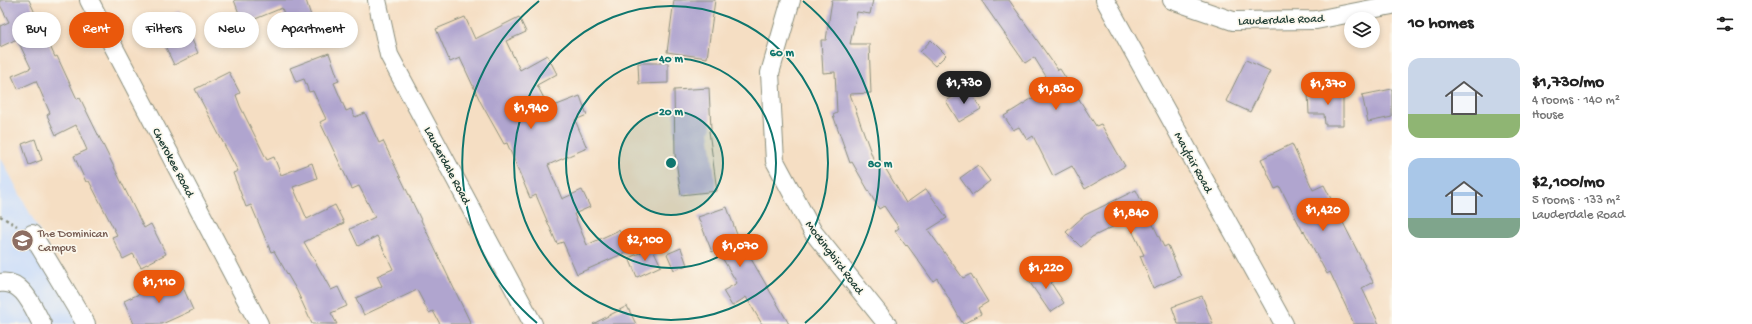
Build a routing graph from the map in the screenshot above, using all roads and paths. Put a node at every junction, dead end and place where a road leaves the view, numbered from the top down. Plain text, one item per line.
1 (89, 0) edge
2 (377, 0) edge
3 (790, 0) edge
4 (1105, 0) edge
5 (1172, 0) edge
6 (1392, 5) edge
7 (32, 234) dead end
8 (0, 283) edge
9 (42, 324) edge
10 (86, 324) edge
11 (259, 324) edge
12 (533, 324) edge
13 (887, 324) edge
14 (1284, 324) edge

1 - 11 street, Cherokee Road
2 - 12 street, Lauderdale Road
3 - 13 street, Mockingbird Road
4 - 14 street, Mayfair Road
5 - 6 street, Lauderdale Road
7 - 10 street
8 - 9 street

